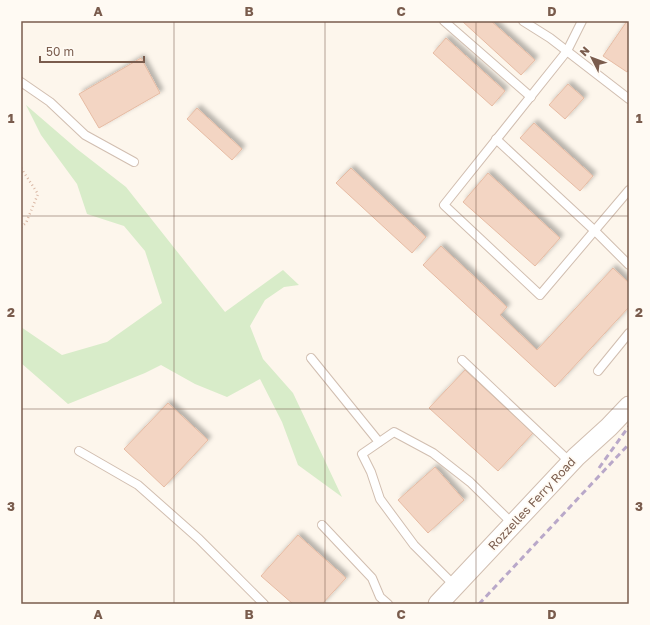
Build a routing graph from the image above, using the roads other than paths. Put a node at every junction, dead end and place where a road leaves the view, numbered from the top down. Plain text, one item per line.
1 (444, 21) edge
2 (523, 21) edge
3 (539, 21) edge
4 (582, 21) edge
5 (536, 29) junction
6 (567, 51) junction
7 (21, 82) edge
8 (531, 96) junction
9 (629, 99) edge
10 (496, 139) junction
11 (134, 162) dead end
12 (629, 190) edge
13 (595, 231) junction
14 (629, 265) edge
15 (629, 333) edge
16 (311, 358) dead end
17 (462, 360) dead end
18 (598, 371) dead end
19 (629, 406) edge
20 (379, 442) junction
21 (79, 451) dead end
22 (571, 463) junction
23 (513, 524) junction
24 (322, 525) dead end
25 (455, 586) junction
26 (264, 604) edge
27 (388, 604) edge
28 (438, 604) edge

1 - 8 lane
2 - 5 lane
3 - 5 lane
4 - 6 lane
5 - 6 lane
6 - 8 lane
6 - 9 lane
7 - 11 lane
8 - 10 lane
10 - 13 lane
10 - 13 lane
12 - 13 lane
13 - 14 lane
15 - 18 lane
16 - 20 lane
17 - 22 lane
19 - 22 street, Rozzelles Ferry Road
20 - 23 lane
20 - 25 lane
21 - 26 lane
22 - 23 street, Rozzelles Ferry Road
23 - 25 street, Rozzelles Ferry Road
24 - 27 lane
25 - 28 street, Rozzelles Ferry Road

